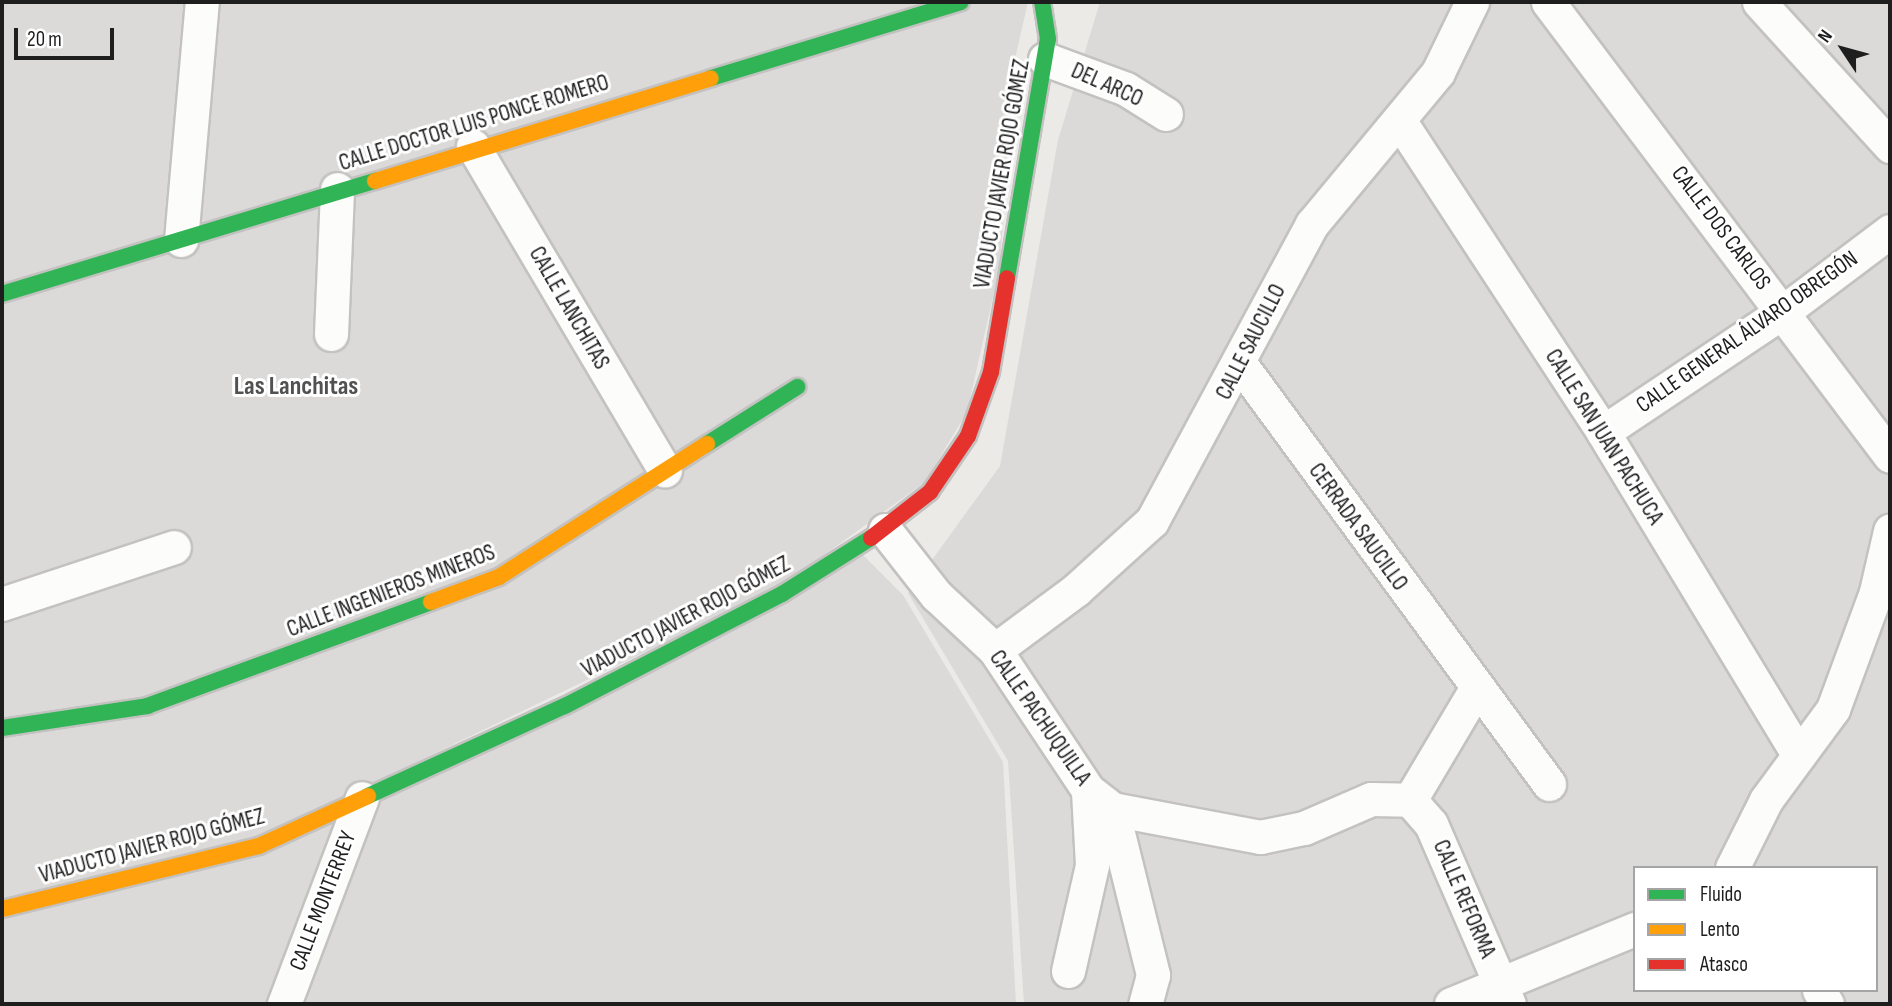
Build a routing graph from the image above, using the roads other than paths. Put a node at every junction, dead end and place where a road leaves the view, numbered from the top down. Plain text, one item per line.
1 (202, 2) edge
2 (961, 2) edge
3 (1042, 2) edge
4 (1472, 2) edge
5 (1548, 2) edge
6 (1759, 2) edge
7 (1065, 11) dead end
8 (1047, 49) junction
9 (1166, 114) dead end
10 (1401, 123) junction
11 (473, 146) junction
12 (1890, 146) edge
13 (337, 189) junction
14 (1890, 231) edge
15 (181, 240) junction
16 (2, 294) edge
17 (1784, 312) junction
18 (331, 334) dead end
19 (1241, 365) junction
20 (797, 387) dead end
21 (1603, 432) junction
22 (1890, 456) edge
23 (665, 471) junction
24 (885, 530) junction
25 (1890, 531) edge
26 (174, 547) dead end
27 (1883, 593) edge
28 (2, 604) edge
29 (995, 650) junction
30 (1475, 689) junction
31 (2, 728) edge
32 (1798, 755) junction
33 (1549, 784) dead end
34 (362, 798) junction
35 (1100, 800) junction
36 (1410, 800) junction
37 (1741, 864) edge
38 (2, 909) edge
39 (1633, 930) edge
40 (1069, 971) dead end
41 (1506, 996) edge
42 (284, 1004) edge
43 (1145, 1004) edge
44 (1451, 1004) edge

1 - 15 street
2 - 11 street, CALLE DOCTOR LUIS PONCE ROMERO
3 - 8 street
4 - 10 street, CALLE SAUCILLO
5 - 17 street, CALLE DOS CARLOS
6 - 12 street
7 - 8 street
8 - 9 street, DEL ARCO
8 - 24 street, VIADUCTO JAVIER ROJO GÓMEZ
10 - 19 street, CALLE SAUCILLO
10 - 21 street, CALLE SAN JUAN PACHUCA
11 - 13 street, CALLE DOCTOR LUIS PONCE ROMERO
11 - 23 street, CALLE LANCHITAS
13 - 15 street, CALLE DOCTOR LUIS PONCE ROMERO
13 - 18 street
14 - 17 street, CALLE GENERAL ÁLVARO OBREGÓN
15 - 16 street, CALLE DOCTOR LUIS PONCE ROMERO
17 - 21 street, CALLE GENERAL ÁLVARO OBREGÓN
17 - 22 street, CALLE DOS CARLOS
19 - 29 street, CALLE SAUCILLO
19 - 30 street, CERRADA SAUCILLO
20 - 23 street, CALLE INGENIEROS MINEROS
21 - 32 street, CALLE SAN JUAN PACHUCA
23 - 31 street, CALLE INGENIEROS MINEROS
24 - 29 street, CALLE PACHUQUILLA
24 - 34 street, VIADUCTO JAVIER ROJO GÓMEZ
25 - 27 street
26 - 28 street
27 - 32 street
29 - 35 street, CALLE PACHUQUILLA
30 - 33 street, CERRADA SAUCILLO
30 - 36 street
32 - 37 street
34 - 38 street, VIADUCTO JAVIER ROJO GÓMEZ
34 - 42 street, CALLE MONTERREY
35 - 36 street
35 - 40 street
35 - 43 street, CALLE PACHUQUILLA
36 - 41 street, CALLE REFORMA
39 - 41 street
41 - 44 street

